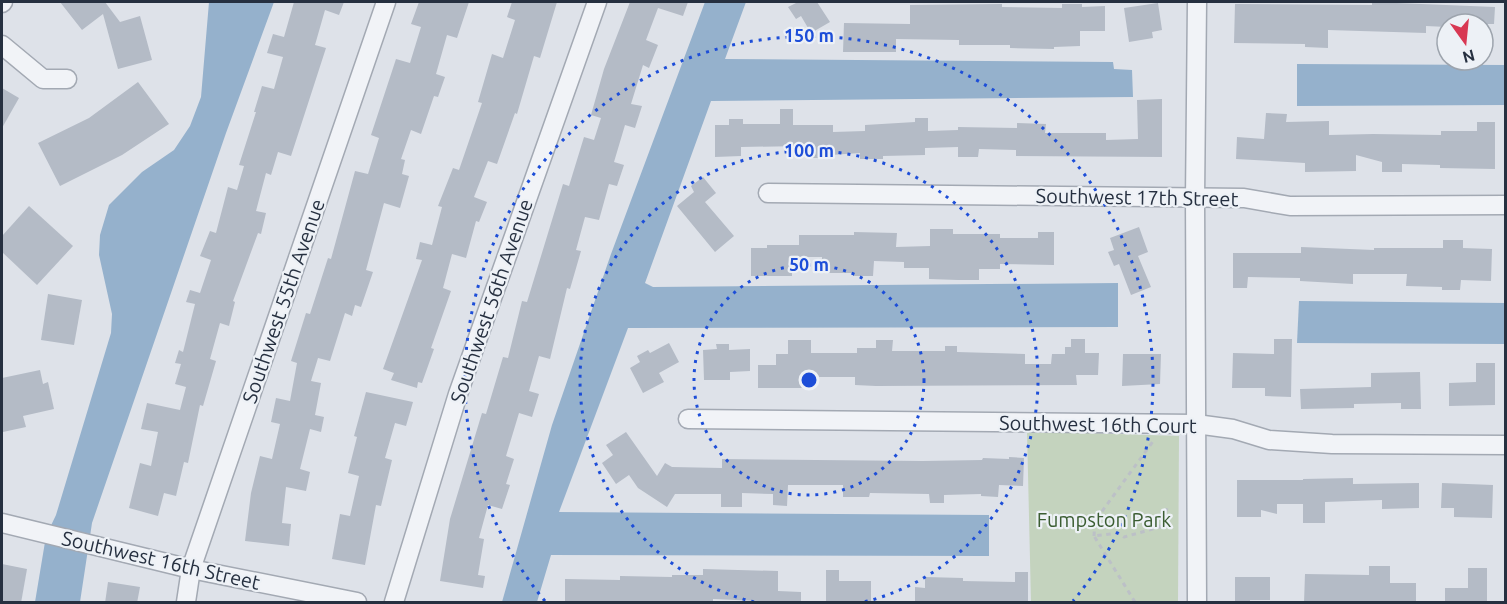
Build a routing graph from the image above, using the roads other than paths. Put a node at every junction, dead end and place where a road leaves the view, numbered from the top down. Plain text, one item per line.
1 (386, 2) edge
2 (597, 2) edge
3 (1197, 2) edge
4 (2, 45) edge
5 (67, 79) dead end
6 (768, 193) dead end
7 (1195, 198) junction
8 (1506, 205) edge
9 (688, 419) dead end
10 (1197, 424) junction
11 (1506, 445) edge
12 (2, 523) edge
13 (191, 569) junction
14 (186, 603) edge
15 (357, 603) edge
16 (394, 603) edge
17 (1197, 603) edge

1 - 13 street, Southwest 55th Avenue
2 - 16 street, Southwest 56th Avenue
3 - 7 street
4 - 5 street
6 - 7 street, Southwest 17th Street
7 - 8 street, Southwest 17th Street
7 - 10 street
9 - 10 street, Southwest 16th Court
10 - 11 street, Southwest 16th Court
10 - 17 street
12 - 13 street, Southwest 16th Street
13 - 14 street, Southwest 55th Avenue
13 - 15 street, Southwest 16th Street

